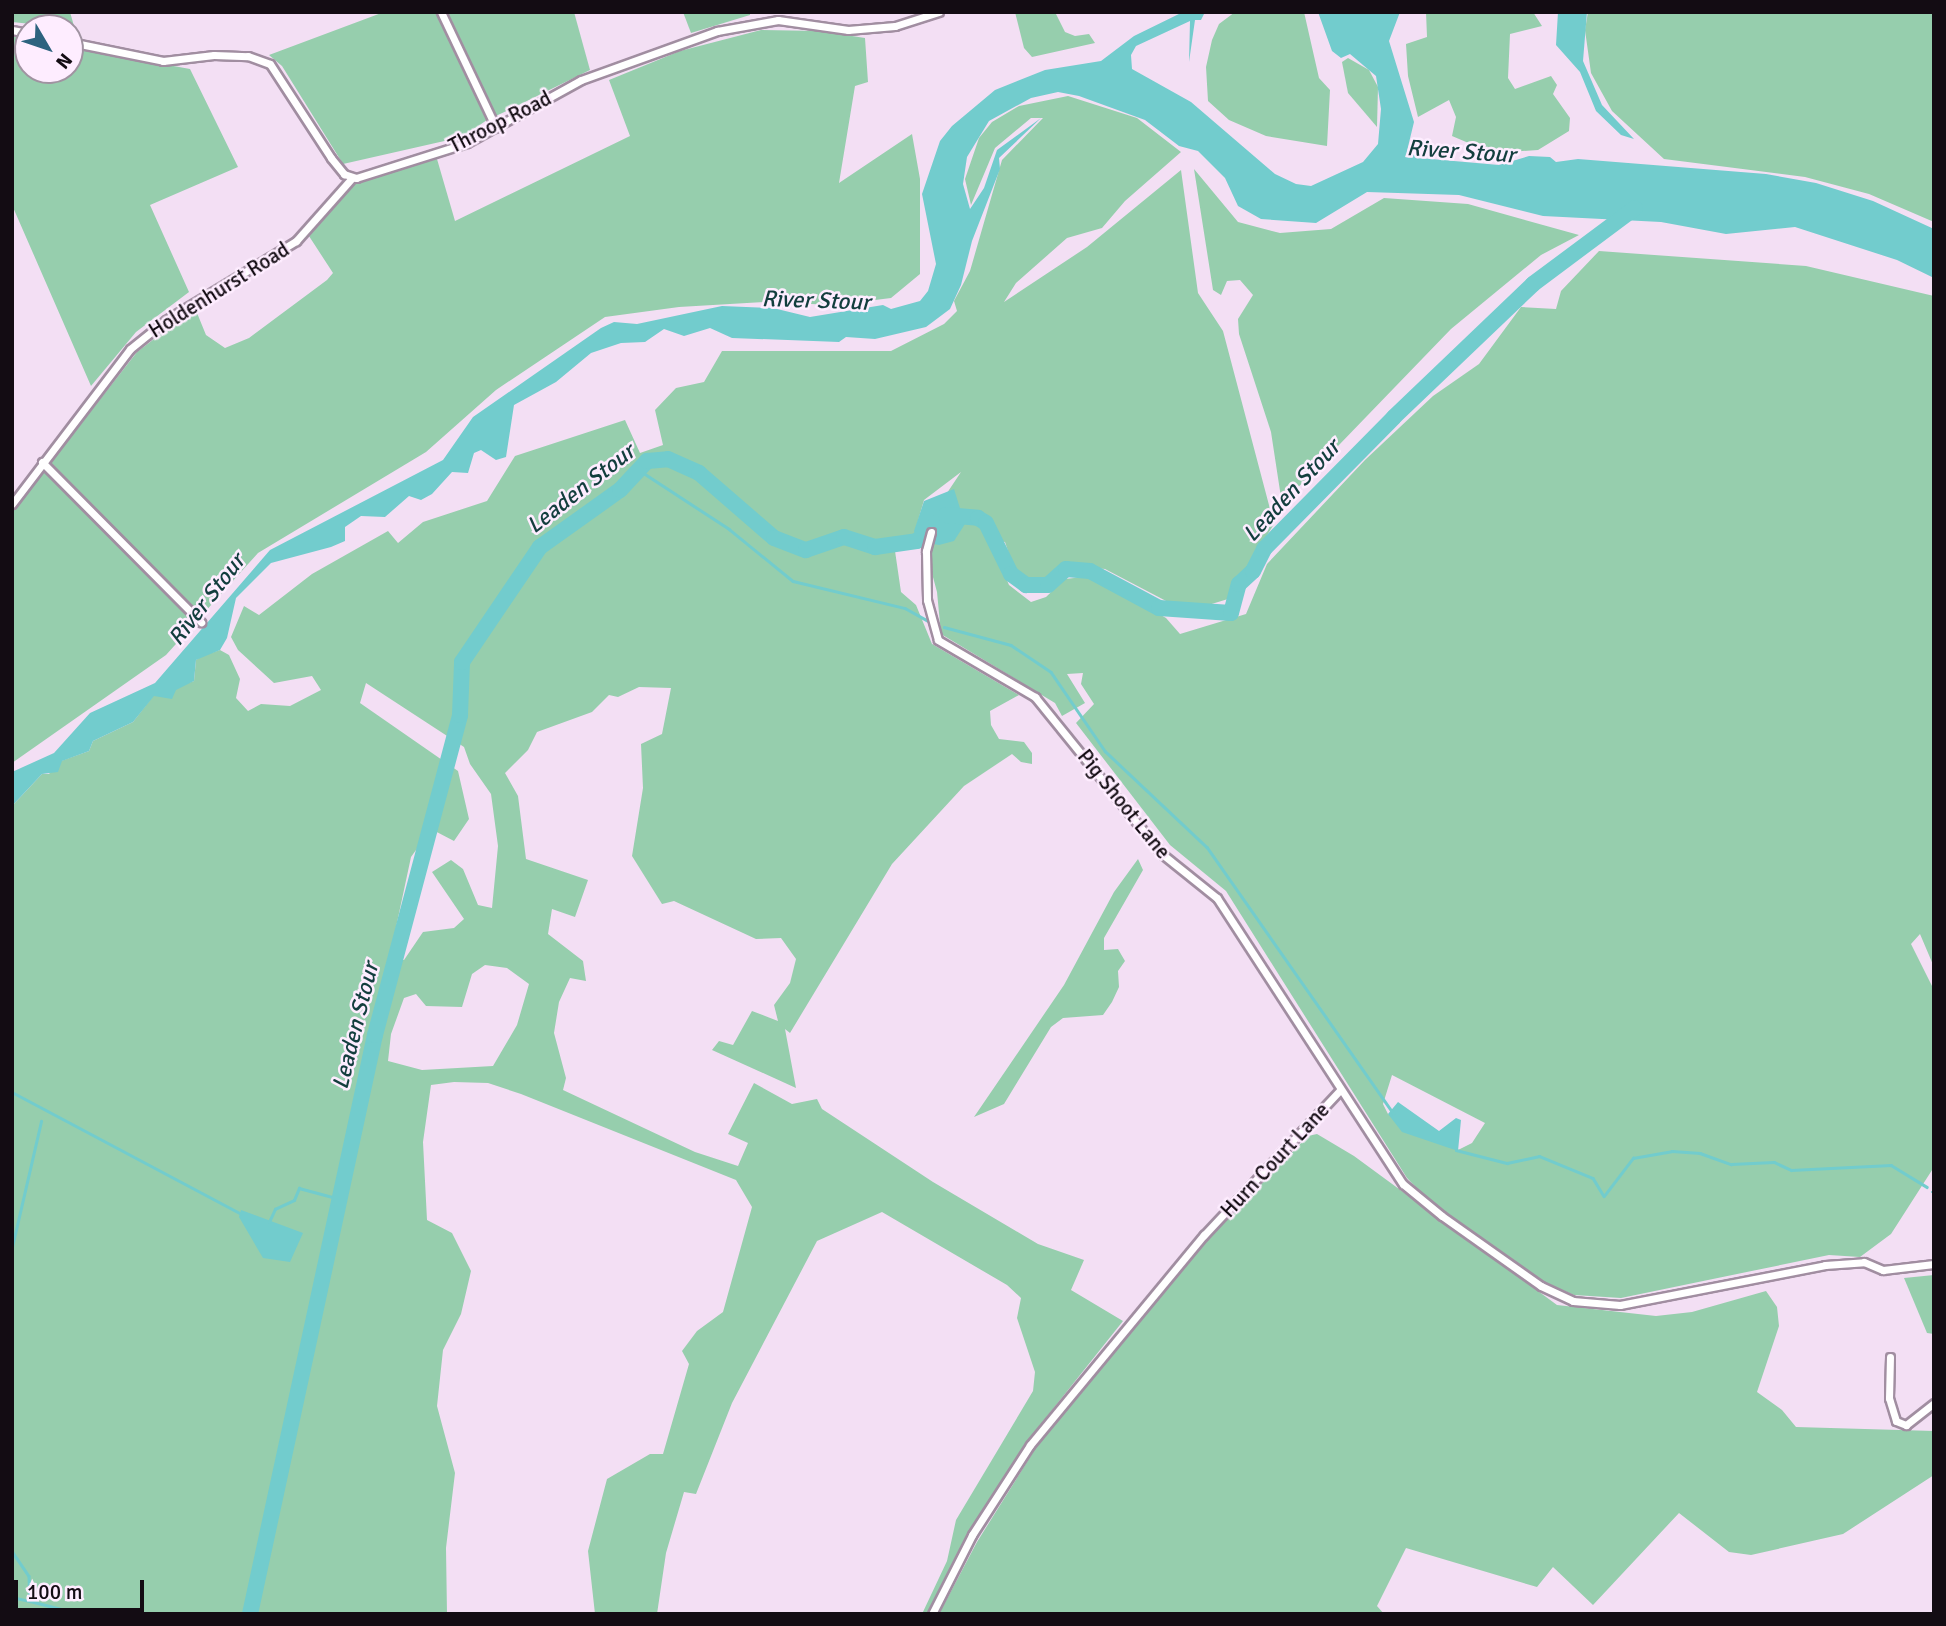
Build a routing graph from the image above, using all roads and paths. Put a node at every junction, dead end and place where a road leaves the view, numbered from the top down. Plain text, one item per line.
1 (441, 12) edge
2 (939, 12) edge
3 (84, 45) edge
4 (496, 128) junction
5 (352, 178) junction
6 (42, 461) junction
7 (12, 504) edge
8 (931, 532) dead end
9 (201, 622) dead end
10 (1340, 1090) junction
11 (1934, 1264) edge
12 (1890, 1357) dead end
13 (1934, 1403) edge
14 (932, 1614) edge

1 - 4 street
2 - 4 street, Throop Road
3 - 5 street
4 - 5 street, Throop Road
5 - 6 street, Holdenhurst Road
6 - 7 street, Holdenhurst Road
6 - 9 street
8 - 10 street, Pig Shoot Lane
10 - 11 street, Hurn Court Lane
10 - 14 street, Hurn Court Lane
12 - 13 street

